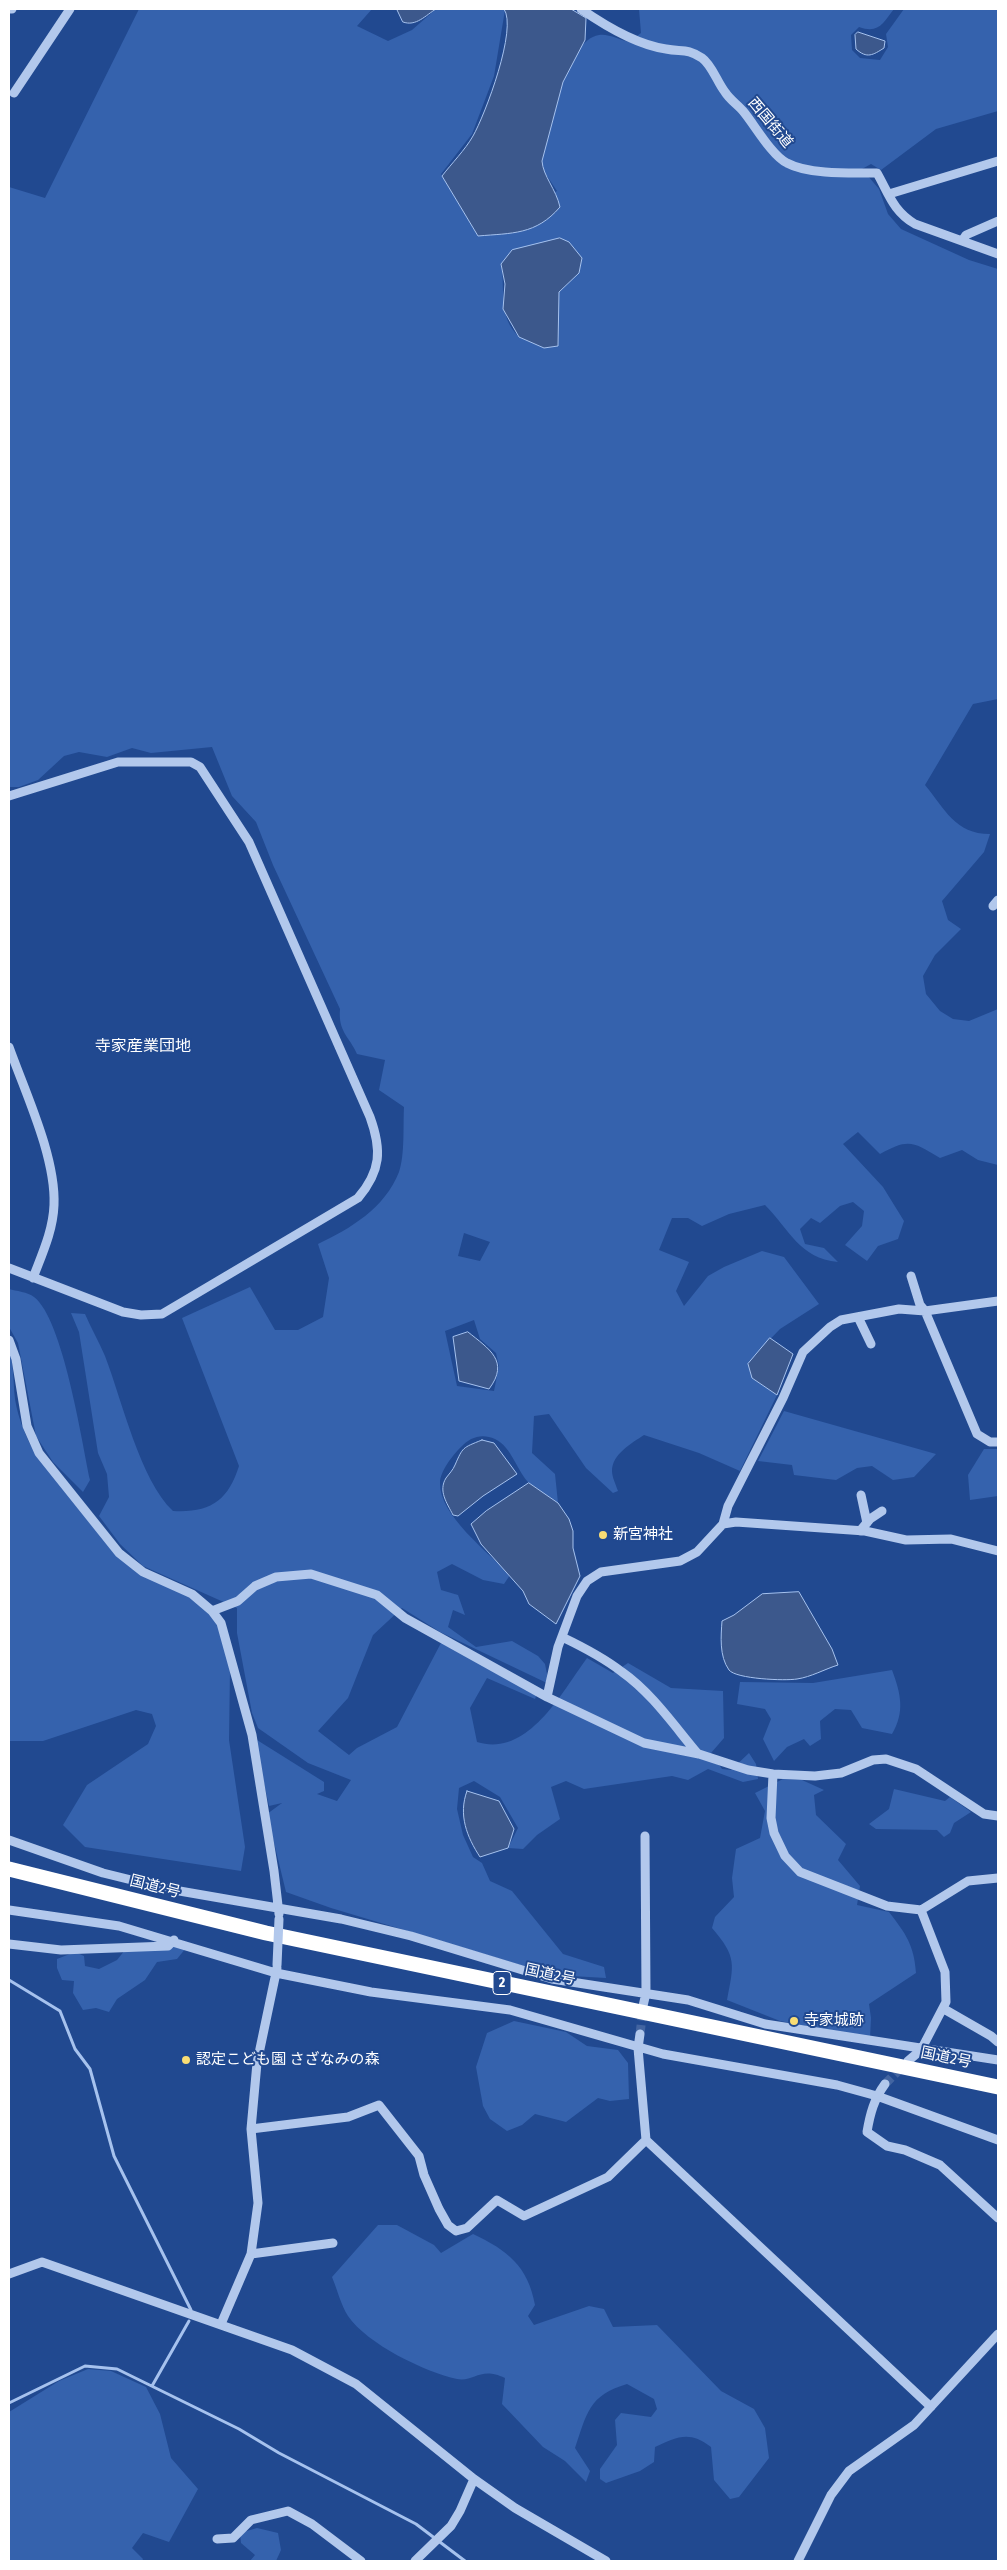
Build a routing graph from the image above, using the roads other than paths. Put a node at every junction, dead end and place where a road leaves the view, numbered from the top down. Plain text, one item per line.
1 (70, 9) edge
2 (581, 9) edge
3 (14, 93) dead end
4 (998, 161) edge
5 (889, 194) junction
6 (998, 221) edge
7 (962, 241) junction
8 (998, 254) edge
9 (9, 796) edge
10 (9, 1047) edge
11 (9, 1268) edge
12 (911, 1276) dead end
13 (33, 1278) junction
14 (998, 1301) edge
15 (925, 1311) junction
16 (858, 1317) junction
17 (9, 1340) edge
18 (871, 1344) dead end
19 (998, 1442) edge
20 (861, 1495) dead end
21 (882, 1510) dead end
22 (867, 1523) junction
23 (723, 1524) junction
24 (860, 1531) junction
25 (998, 1551) edge
26 (212, 1611) junction
27 (562, 1637) junction
28 (547, 1697) junction
29 (699, 1754) junction
30 (773, 1774) junction
31 (998, 1816) edge
32 (645, 1836) dead end
33 (9, 1840) edge
34 (9, 1869) edge
35 (998, 1878) edge
36 (279, 1909) junction
37 (9, 1910) edge
38 (921, 1910) junction
39 (174, 1940) junction
40 (9, 1944) edge
41 (277, 1969) junction
42 (646, 1993) junction
43 (643, 2006) tunnel mouth
44 (944, 2009) junction
45 (640, 2034) tunnel mouth
46 (998, 2042) edge
47 (638, 2048) junction
48 (921, 2050) junction
49 (998, 2060) edge
50 (908, 2061) tunnel mouth
51 (885, 2084) tunnel mouth
52 (998, 2087) edge
53 (877, 2096) junction
54 (251, 2129) junction
55 (646, 2140) junction
56 (998, 2140) edge
57 (998, 2218) edge
58 (333, 2243) dead end
59 (251, 2254) junction
60 (9, 2274) edge
61 (221, 2324) junction
62 (998, 2334) edge
63 (931, 2407) junction
64 (474, 2478) junction
65 (217, 2539) dead end
66 (361, 2561) edge
67 (415, 2561) edge
68 (606, 2561) edge
69 (798, 2561) edge

1 - 3 street
2 - 5 street, 西国街道
4 - 5 street
5 - 7 street, 西国街道
6 - 7 street
7 - 8 street, 西国街道
9 - 13 street
10 - 13 street
11 - 13 street
12 - 15 street
14 - 15 street
15 - 16 street
15 - 19 street
16 - 18 street
16 - 23 street
17 - 26 street
20 - 22 street
21 - 22 street
22 - 24 street
23 - 24 street
23 - 27 street
24 - 25 street
26 - 28 street
26 - 36 street
27 - 28 street
27 - 29 street
28 - 29 street
29 - 30 street
30 - 31 street
30 - 38 street
32 - 42 street
33 - 36 street
34 - 52 highway, 国道2号 / 2
35 - 38 street
36 - 41 street, bridge
36 - 42 street
37 - 39 street
38 - 44 street
39 - 40 street
39 - 41 street
41 - 47 street
41 - 54 street
42 - 43 street
42 - 48 street
44 - 46 street
44 - 48 street
45 - 47 street
47 - 53 street
47 - 55 street
48 - 49 street
48 - 50 street
51 - 53 street
53 - 56 street
53 - 57 street
54 - 55 street
54 - 59 street
55 - 63 street
58 - 59 street
59 - 61 street
60 - 61 street
61 - 64 street
62 - 63 street
63 - 69 street
64 - 67 street
64 - 68 street
65 - 66 street

